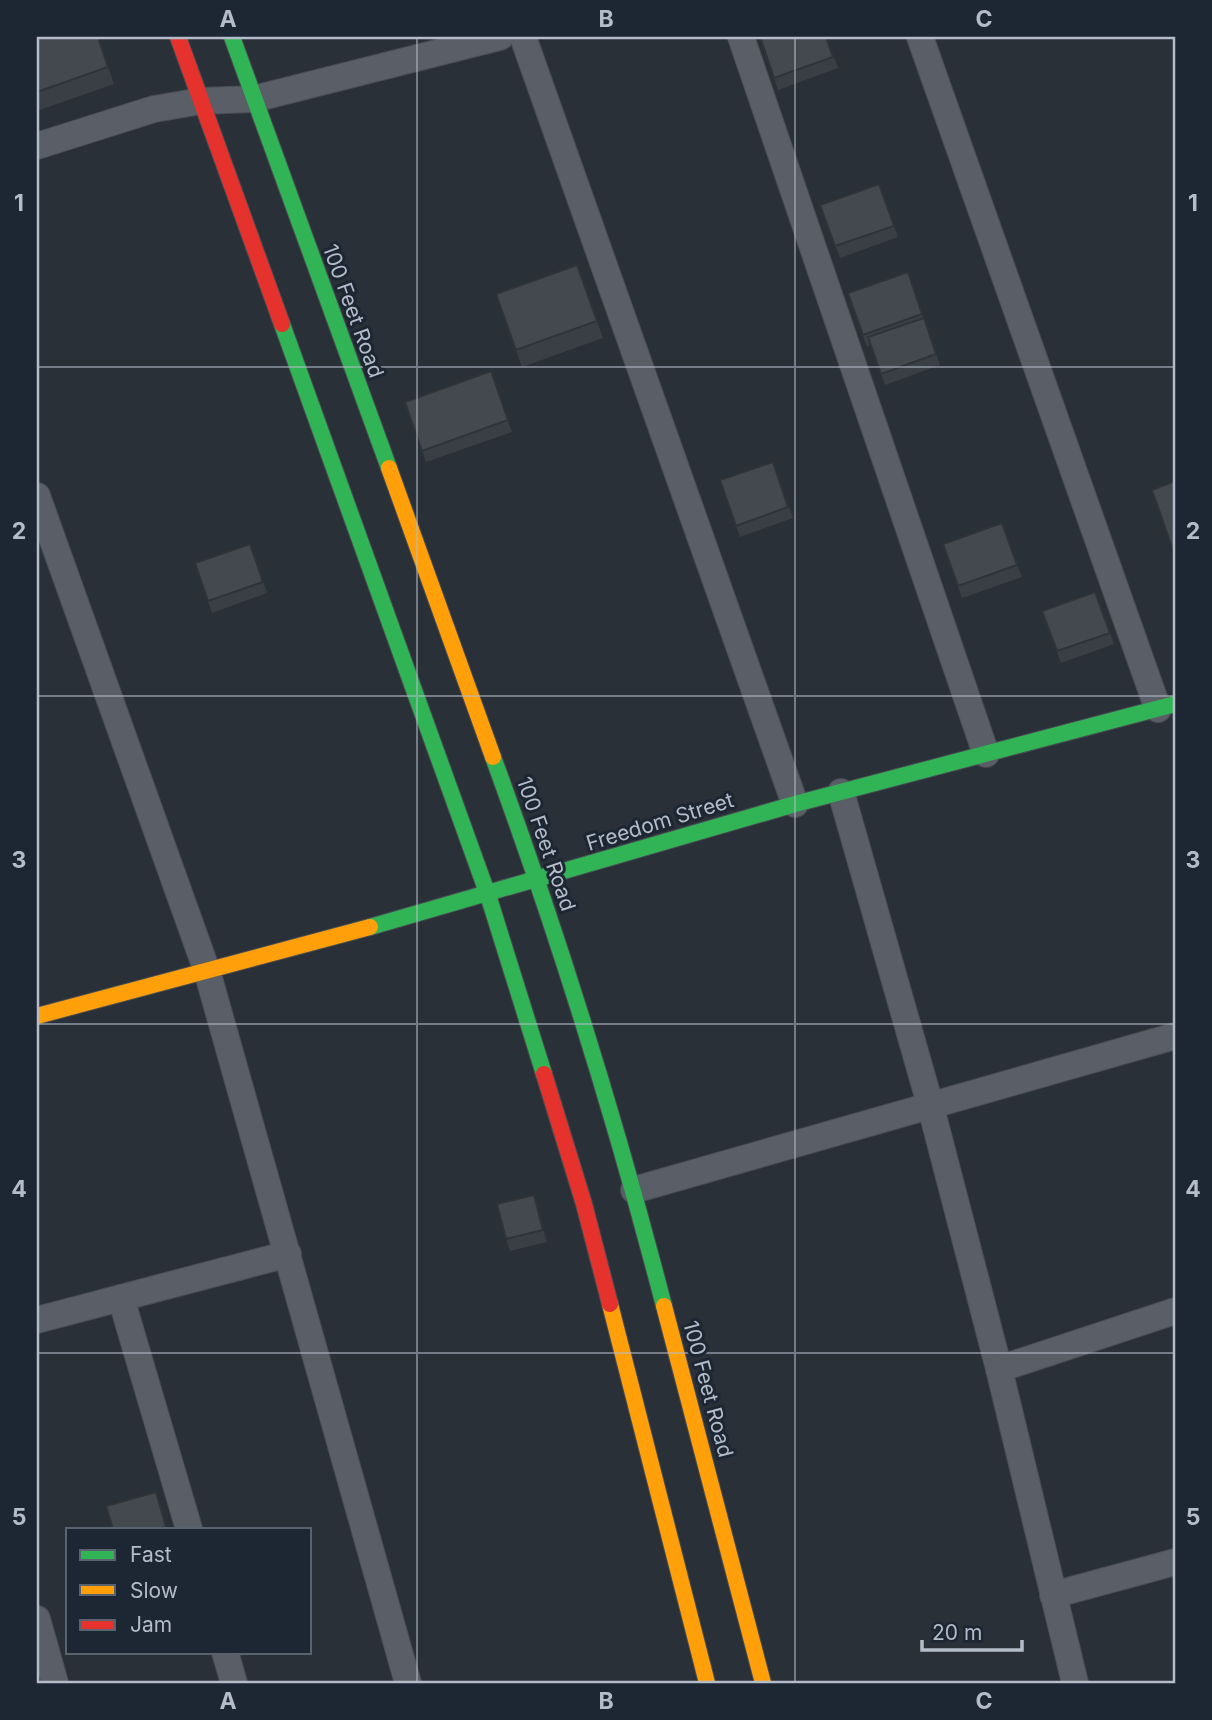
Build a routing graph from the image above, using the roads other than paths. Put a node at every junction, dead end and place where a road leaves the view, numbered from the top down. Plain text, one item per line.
1 (178, 37) edge
2 (232, 37) edge
3 (500, 37) edge
4 (523, 37) edge
5 (740, 37) edge
6 (920, 37) edge
7 (254, 99) junction
8 (201, 101) junction
9 (37, 146) edge
10 (37, 496) edge
11 (1167, 707) edge
12 (986, 754) junction
13 (841, 792) junction
14 (794, 804) junction
15 (538, 880) junction
16 (488, 895) junction
17 (207, 971) junction
18 (37, 1016) edge
19 (1175, 1036) edge
20 (930, 1104) junction
21 (634, 1190) junction
22 (288, 1254) junction
23 (121, 1298) junction
24 (1175, 1311) edge
25 (37, 1320) edge
26 (999, 1369) junction
27 (189, 1528) edge
28 (1175, 1562) edge
29 (1053, 1595) junction
30 (37, 1619) edge
31 (226, 1654) edge
32 (55, 1683) edge
33 (234, 1683) edge
34 (408, 1683) edge
35 (707, 1683) edge
36 (763, 1683) edge
37 (1075, 1683) edge

1 - 8 main road
2 - 7 main road, 100 Feet Road
3 - 7 street
4 - 14 street
5 - 12 street
6 - 11 street
7 - 8 street
7 - 15 main road, 100 Feet Road
8 - 9 street
8 - 16 main road
10 - 17 street
11 - 12 main road, Freedom Street
12 - 13 main road, Freedom Street
13 - 14 main road, Freedom Street
13 - 20 street
14 - 15 main road, Freedom Street
15 - 16 main road, Freedom Street
15 - 21 main road, 100 Feet Road
16 - 17 main road, Freedom Street
16 - 35 main road
17 - 18 main road, Freedom Street
17 - 22 street
19 - 20 street
20 - 21 street
20 - 26 street
21 - 36 main road, 100 Feet Road
22 - 23 street
22 - 34 street
23 - 25 street
23 - 27 street
24 - 26 street
26 - 29 street
28 - 29 street
29 - 37 street
30 - 32 street
31 - 33 street

